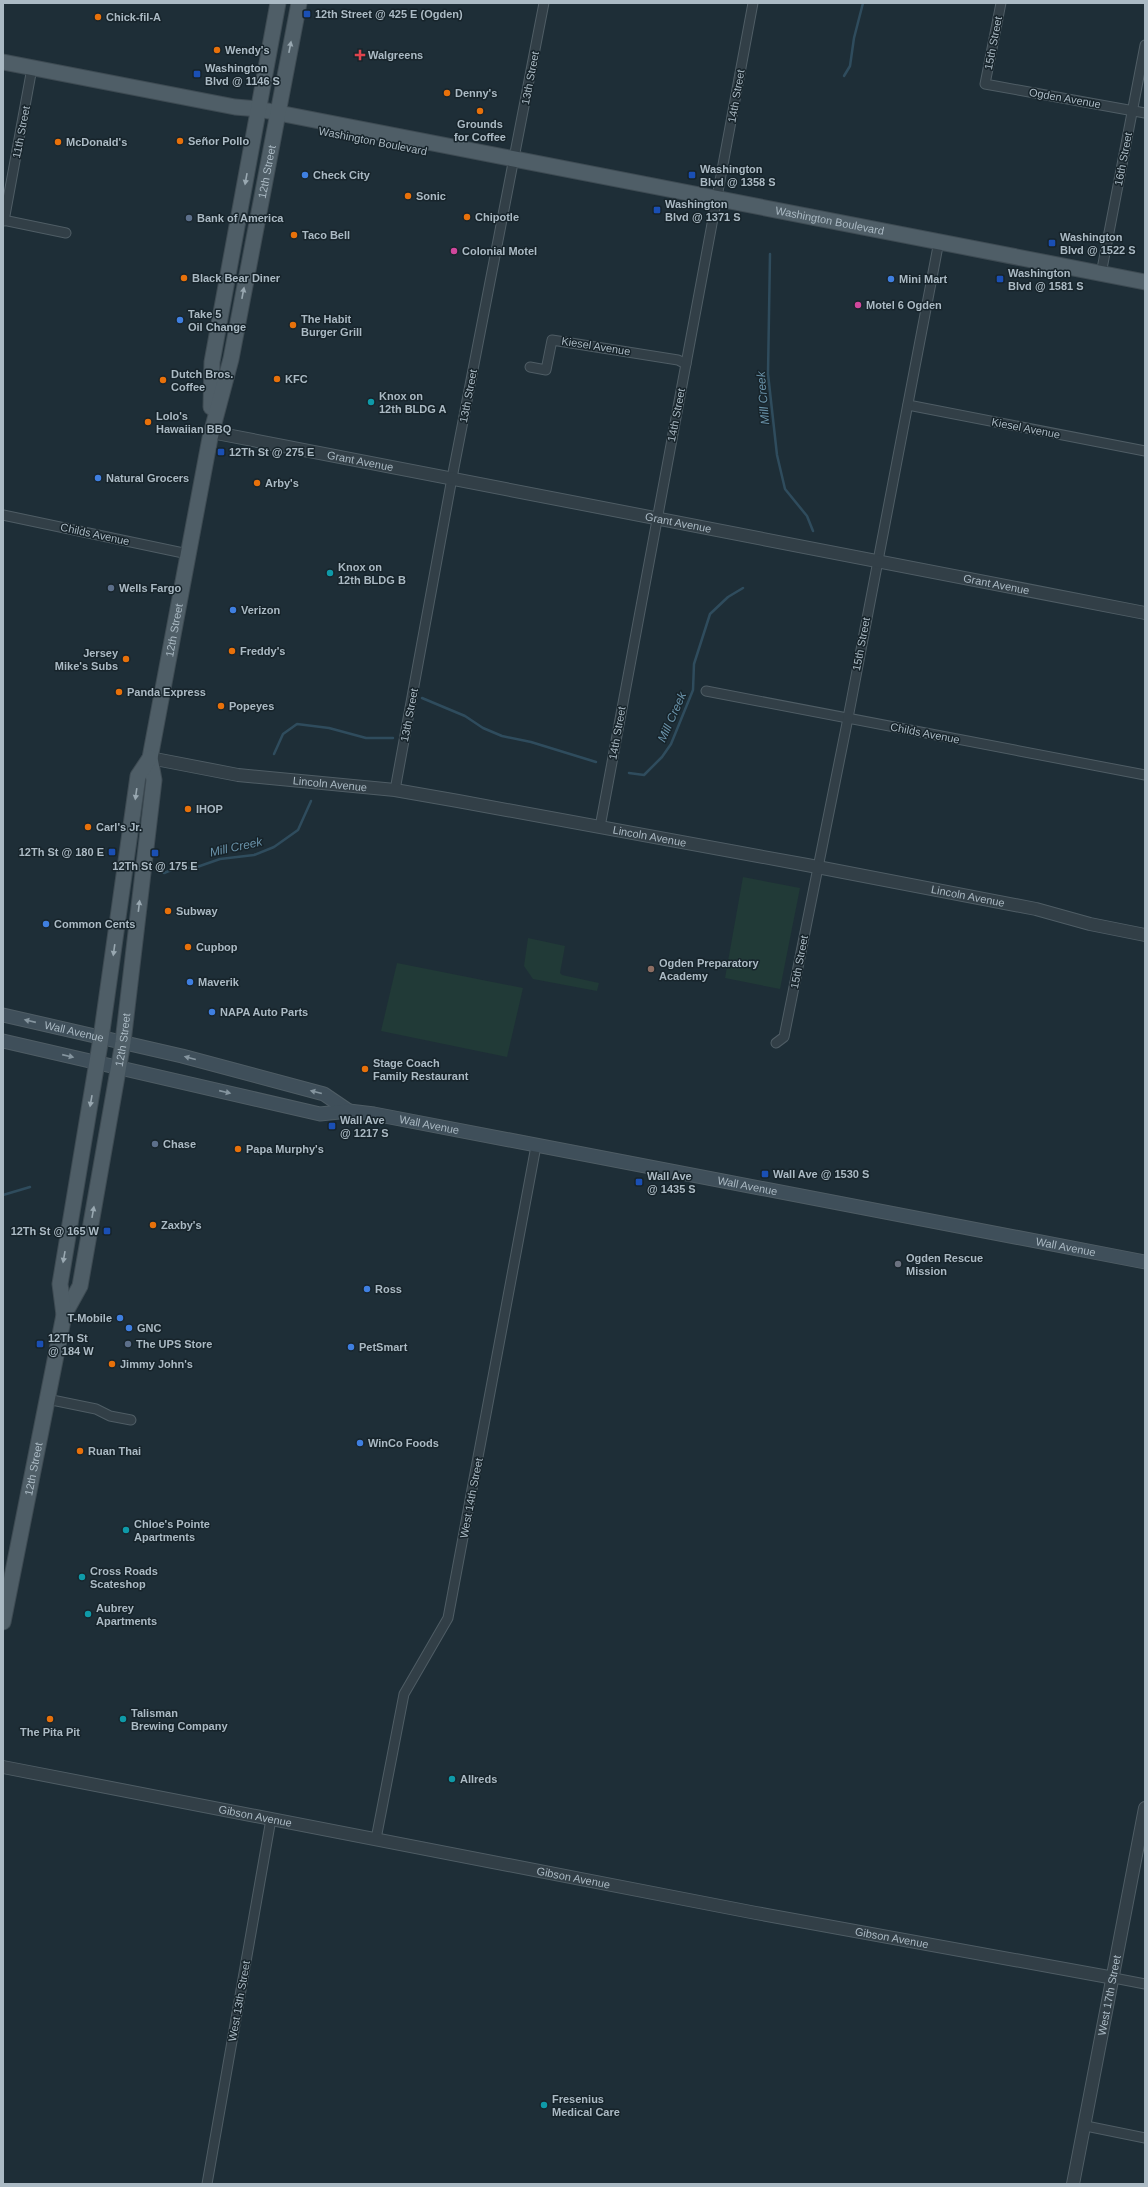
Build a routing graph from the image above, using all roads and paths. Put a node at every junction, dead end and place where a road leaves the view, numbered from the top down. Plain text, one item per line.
1 (278, 3) edge
2 (299, 3) edge
3 (544, 3) edge
4 (753, 3) edge
5 (1000, 3) edge
6 (1145, 45) edge
7 (3, 62) edge
8 (32, 68) junction
9 (985, 84) joint
10 (1132, 110) junction
11 (258, 113) junction
12 (1145, 113) edge
13 (277, 117) junction
14 (514, 160) junction
15 (718, 199) junction
16 (4, 220) edge
17 (66, 233) dead end
18 (939, 241) junction
19 (1101, 274) junction
20 (1145, 282) edge
21 (686, 364) junction
22 (530, 367) dead end
23 (908, 405) junction
24 (211, 432) junction
25 (1145, 451) edge
26 (452, 478) junction
27 (3, 515) edge
28 (655, 519) junction
29 (188, 554) junction
30 (877, 561) junction
31 (1145, 613) edge
32 (706, 690) dead end
33 (848, 718) junction
34 (150, 758) junction
35 (1145, 775) edge
36 (395, 790) junction
37 (600, 827) junction
38 (818, 867) junction
39 (1145, 935) edge
40 (3, 1015) edge
41 (101, 1038) junction
42 (3, 1041) edge
43 (123, 1042) junction
44 (776, 1043) dead end
45 (97, 1062) junction
46 (119, 1067) junction
47 (349, 1111) junction
48 (536, 1146) junction
49 (1145, 1262) edge
50 (64, 1316) junction
51 (47, 1399) junction
52 (130, 1420) dead end
53 (3, 1622) edge
54 (3, 1767) edge
55 (1145, 1808) edge
56 (271, 1819) junction
57 (376, 1839) junction
58 (1114, 1978) junction
59 (1145, 1984) edge
60 (1086, 2126) junction
61 (1145, 2138) edge
62 (207, 2184) edge
63 (1074, 2184) edge

1 - 11 main road, 12th Street
13 -> 2 main road, 12th Street
3 - 14 street, 13th Street
4 - 15 street, 14th Street
5 - 9 street, 15th Street
6 - 10 street, 16th Street
7 - 8 main road, Washington Boulevard
8 - 11 main road, Washington Boulevard
8 - 16 street, 11th Street
9 - 10 street, Ogden Avenue
10 - 12 street, Ogden Avenue
10 - 19 street, 16th Street
11 - 13 main road, Washington Boulevard
11 -> 24 main road, 12th Street
13 - 14 main road, Washington Boulevard
24 -> 13 main road, 12th Street
14 - 15 main road, Washington Boulevard
14 - 26 street, 13th Street
15 - 18 main road, Washington Boulevard
15 - 21 street, 14th Street
16 - 17 street
18 - 19 main road, Washington Boulevard
18 - 23 street, 15th Street
19 - 20 main road, Washington Boulevard
21 - 22 street, Kiesel Avenue
21 - 28 street, 14th Street
23 - 25 street, Kiesel Avenue
23 - 30 street, 15th Street
24 - 26 street, Grant Avenue
24 - 29 main road, 12th Street
26 - 28 street, Grant Avenue
26 - 36 street, 13th Street
27 - 29 street, Childs Avenue
28 - 30 street, Grant Avenue
28 - 37 street, 14th Street
29 - 34 main road, 12th Street
30 - 31 street, Grant Avenue
30 - 33 street, 15th Street
32 - 33 street, Childs Avenue
33 - 35 street, Childs Avenue
33 - 38 street, 15th Street
34 - 36 street, Lincoln Avenue
34 -> 41 main road, 12th Street
43 -> 34 main road, 12th Street
36 - 37 street, Lincoln Avenue
37 - 38 street, Lincoln Avenue
38 - 39 street, Lincoln Avenue
38 - 44 street, 15th Street
41 -> 40 main road, Wall Avenue
41 - 43 main road, Wall Avenue
41 - 45 main road, 12th Street
42 -> 45 main road, Wall Avenue
43 - 46 main road, 12th Street
47 -> 43 main road, Wall Avenue
45 - 46 main road, Wall Avenue
45 -> 50 main road, 12th Street
46 -> 47 main road, Wall Avenue
50 -> 46 main road, 12th Street
47 - 48 main road, Wall Avenue
48 - 49 main road, Wall Avenue
48 - 57 street, West 14th Street
50 - 51 main road, 12th Street
51 - 52 street
51 - 53 main road, 12th Street
54 - 56 street, Gibson Avenue
55 - 58 street, West 17th Street
56 - 57 street, Gibson Avenue
56 - 62 street, West 13th Street
57 - 58 street, Gibson Avenue
58 - 59 street, Gibson Avenue
58 - 60 street, West 17th Street
60 - 61 street
60 - 63 street, West 17th Street

